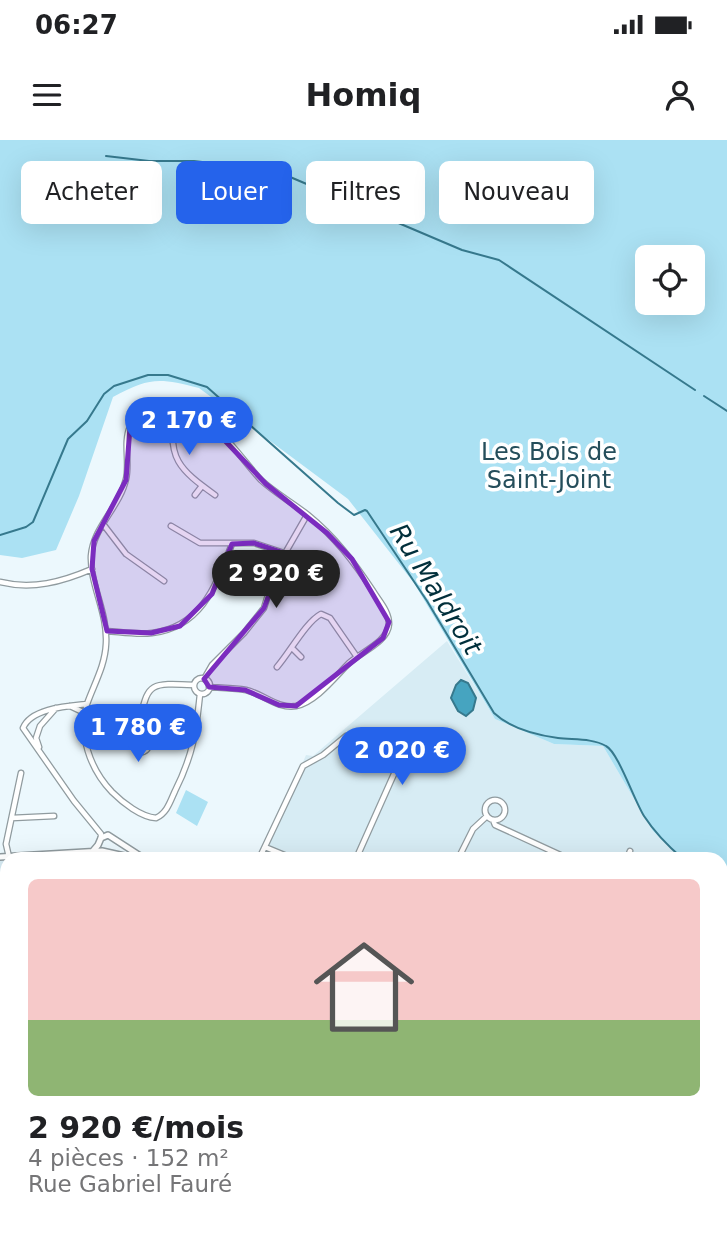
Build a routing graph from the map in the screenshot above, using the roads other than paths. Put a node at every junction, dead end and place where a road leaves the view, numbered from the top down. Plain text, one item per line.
1 (175, 412) junction
2 (202, 486) junction
3 (195, 495) dead end
4 (215, 495) dead end
5 (307, 515) junction
6 (103, 524) junction
7 (172, 526) dead end
8 (232, 544) junction
9 (284, 554) junction
10 (92, 569) junction
11 (164, 581) dead end
12 (0, 582) edge
13 (107, 631) junction
14 (293, 649) junction
15 (301, 657) dead end
16 (357, 657) junction
17 (277, 667) dead end
18 (204, 679) junction
19 (194, 685) junction
20 (209, 687) junction
21 (200, 694) junction
22 (88, 704) junction
23 (59, 706) junction
24 (69, 706) junction
25 (85, 713) junction
26 (346, 736) dead end
27 (137, 737) dead end
28 (356, 747) dead end
29 (43, 755) junction
30 (21, 773) dead end
31 (54, 816) dead end
32 (487, 817) junction
33 (12, 818) junction
34 (90, 820) junction
35 (493, 820) junction
36 (110, 836) junction
37 (101, 838) junction
38 (117, 841) junction
39 (265, 847) junction
40 (103, 850) junction
41 (8, 852) edge
42 (92, 852) edge
43 (111, 852) edge
44 (134, 852) edge
45 (262, 852) edge
46 (277, 852) edge
47 (359, 852) edge
48 (462, 852) edge
49 (554, 852) edge

1 - 2 street
1 - 5 street
1 - 6 street
2 - 3 street
2 - 4 street
5 - 9 street
5 - 16 street
6 - 10 street
6 - 11 street
7 - 8 street
8 - 9 street
8 - 13 street
9 - 18 street
10 - 12 street
10 - 13 street
13 - 22 street
14 - 15 street
14 - 16 street
14 - 17 street
16 - 20 street
18 - 19 street
18 - 20 street
19 - 21 street
19 - 27 street
20 - 21 street
21 - 25 street
22 - 24 street
22 - 25 street
23 - 24 street
23 - 29 street
23 - 29 street
24 - 25 street
26 - 39 street
28 - 47 street
29 - 34 street
30 - 33 street
31 - 33 street
32 - 35 street
32 - 35 street
32 - 48 street
33 - 41 street
34 - 36 street
34 - 37 street
35 - 49 street
36 - 37 street
36 - 38 street
37 - 40 street
38 - 40 street
38 - 44 street
39 - 45 street
39 - 46 street
40 - 42 street
40 - 43 street

